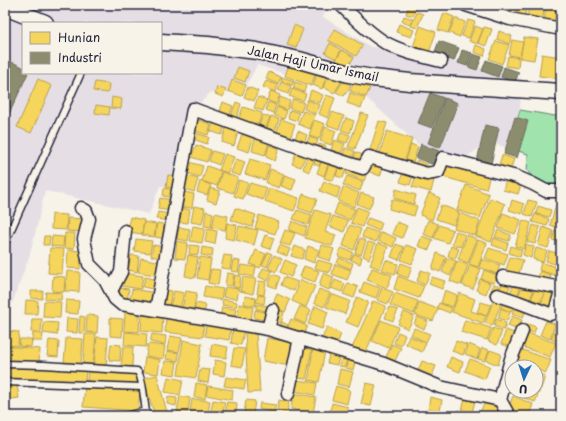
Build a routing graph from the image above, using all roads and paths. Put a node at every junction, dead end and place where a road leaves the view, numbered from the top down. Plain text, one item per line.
1 (341, 5) edge
2 (466, 5) edge
3 (5, 7) edge
4 (42, 22) edge
5 (561, 29) edge
6 (162, 42) edge
7 (441, 62) dead end
8 (81, 74) edge
9 (561, 92) edge
10 (561, 192) edge
11 (81, 208) dead end
12 (124, 231) dead end
13 (5, 243) edge
14 (504, 277) dead end
15 (561, 289) edge
16 (111, 292) junction
17 (497, 295) dead end
18 (156, 310) junction
19 (273, 310) dead end
20 (268, 329) junction
21 (522, 332) dead end
22 (300, 338) junction
23 (5, 364) edge
24 (5, 382) edge
25 (142, 387) junction
26 (288, 394) dead end
27 (500, 400) junction
28 (147, 413) edge
29 (126, 416) edge
30 (509, 416) edge

1 - 7 street
2 - 5 street
3 - 4 main road
6 - 9 main road, Jalan Haji Umar Ismail
8 - 13 lane
10 - 18 street
11 - 16 street
12 - 16 street
14 - 15 street
15 - 17 street
16 - 18 street
18 - 20 street
19 - 20 street
20 - 22 street
21 - 27 street
22 - 26 street
22 - 27 street
23 - 25 lane
24 - 25 lane
25 - 28 lane
27 - 30 street
28 - 29 lane

